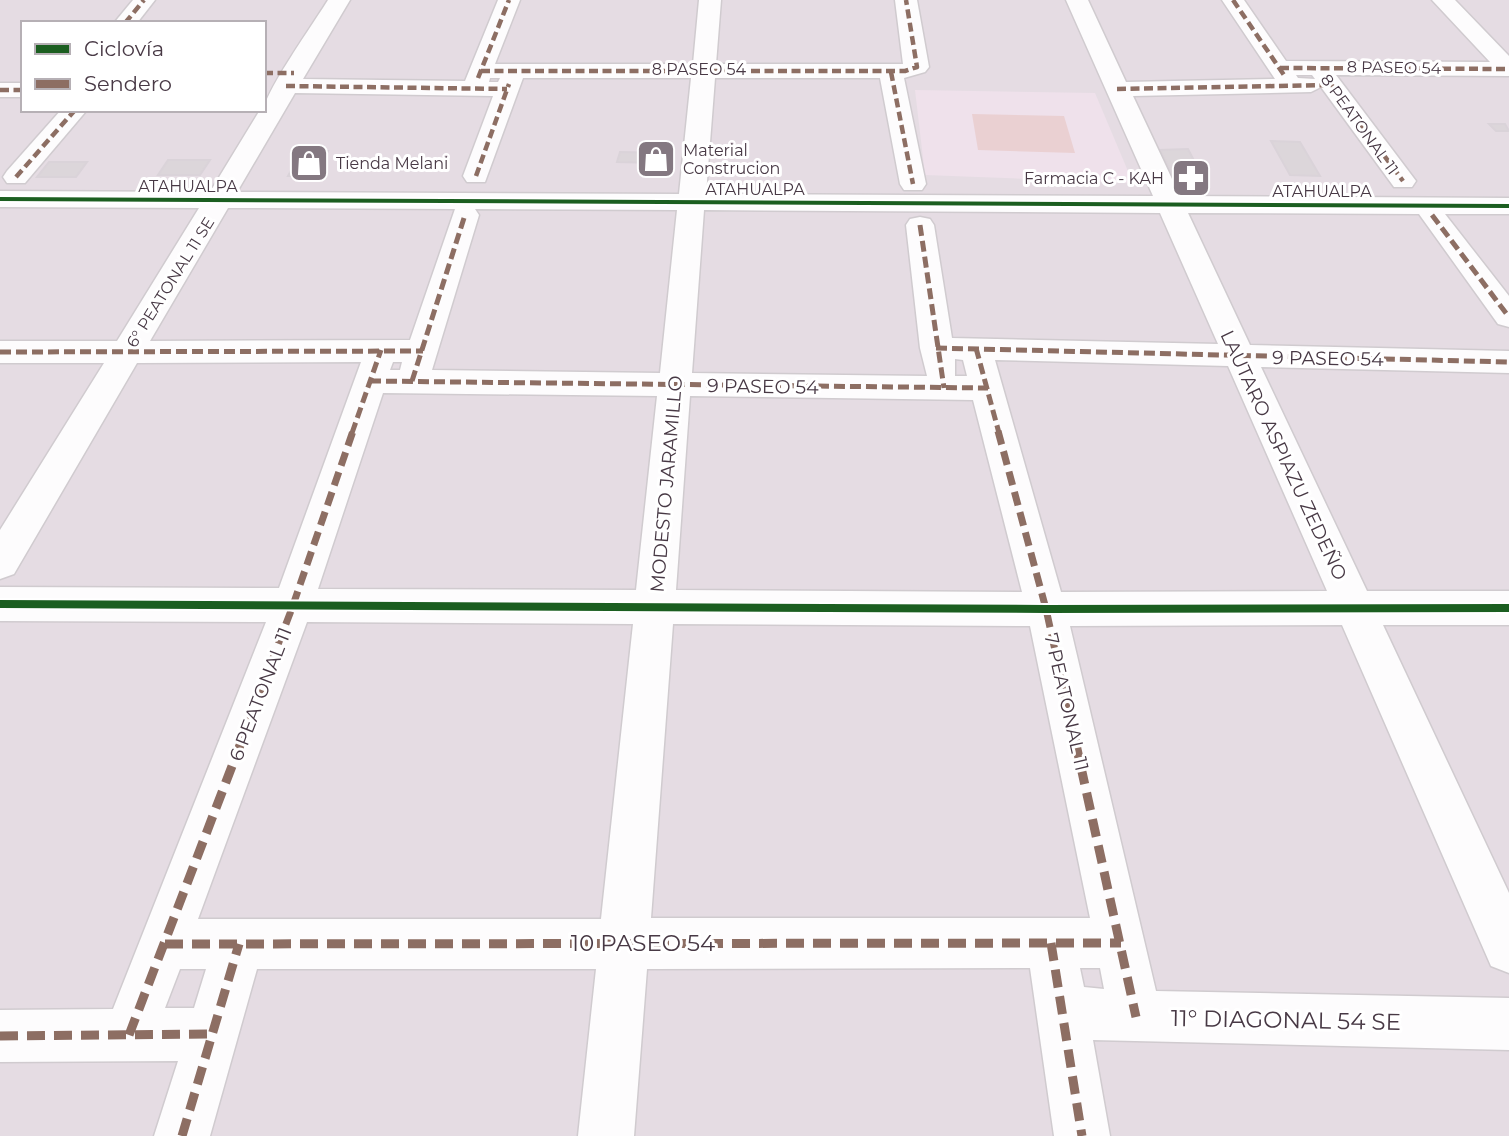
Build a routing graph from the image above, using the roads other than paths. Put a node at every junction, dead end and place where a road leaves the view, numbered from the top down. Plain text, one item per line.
1 (144, 0) edge
2 (339, 0) edge
3 (509, 0) edge
4 (710, 0) edge
5 (906, 0) edge
6 (1077, 0) edge
7 (1233, 0) edge
8 (1443, 0) edge
9 (127, 21) edge
10 (704, 69) junction
11 (1509, 69) edge
12 (891, 72) junction
13 (1325, 76) junction
14 (281, 77) edge
15 (1285, 77) junction
16 (477, 80) junction
17 (510, 80) junction
18 (1117, 89) junction
19 (0, 90) edge
20 (21, 90) edge
21 (266, 107) edge
22 (73, 112) edge
23 (264, 112) edge
24 (476, 176) dead end
25 (16, 177) dead end
26 (1403, 181) dead end
27 (913, 184) dead end
28 (0, 200) edge
29 (220, 200) junction
30 (691, 202) junction
31 (1170, 204) junction
32 (1509, 206) edge
33 (465, 215) dead end
34 (1432, 215) dead end
35 (920, 225) dead end
36 (1509, 317) edge
37 (956, 348) junction
38 (128, 350) junction
39 (423, 351) junction
40 (0, 352) edge
41 (1239, 356) junction
42 (375, 366) junction
43 (1506, 366) edge
44 (412, 382) junction
45 (675, 385) junction
46 (944, 388) junction
47 (988, 388) junction
48 (0, 563) edge
49 (0, 604) edge
50 (654, 607) junction
51 (1354, 607) junction
52 (292, 608) junction
53 (1509, 608) edge
54 (1046, 610) junction
55 (623, 943) junction
56 (1051, 943) junction
57 (1121, 943) junction
58 (165, 944) junction
59 (239, 944) junction
60 (1509, 948) edge
61 (1063, 1012) junction
62 (1136, 1017) junction
63 (1509, 1024) edge
64 (212, 1034) junction
65 (129, 1035) junction
66 (0, 1036) edge
67 (182, 1136) edge
68 (606, 1136) edge
69 (1082, 1136) edge

1 - 9 street
2 - 14 street, 6° PEATONAL 11 SE
3 - 16 street
4 - 10 street, MODESTO JARAMILLO
5 - 12 street, 8 PASEO 54
6 - 18 street, LAUTARO ASPIAZU ZEDEÑO
7 - 15 street
8 - 11 street
10 - 12 street, 8 PASEO 54
10 - 17 street, 8 PASEO 54
10 - 30 street, MODESTO JARAMILLO
11 - 13 street, 8 PASEO 54
12 - 27 street
13 - 15 street, 8 PASEO 54
13 - 26 street, 8 PEATONAL 11
14 - 16 street, 8 PASEO 54
14 - 21 street, 6° PEATONAL 11 SE
15 - 18 street, 8 PASEO 54
16 - 17 street, 8 PASEO 54
17 - 24 street
18 - 31 street, LAUTARO ASPIAZU ZEDEÑO
19 - 20 street
22 - 25 street
23 - 29 street, 6° PEATONAL 11 SE
28 - 29 street, ATAHUALPA
29 - 30 street, ATAHUALPA
29 - 38 street, 6° PEATONAL 11 SE
30 - 31 street, ATAHUALPA
30 - 45 street, MODESTO JARAMILLO
31 - 32 street, ATAHUALPA
31 - 41 street, LAUTARO ASPIAZU ZEDEÑO
33 - 39 street
34 - 36 street
35 - 37 street, 7 PEATONAL 11
37 - 41 street, 9 PASEO 54
37 - 46 street, 7 PEATONAL 11
37 - 47 street, 7 PEATONAL 11
38 - 40 street, 9 PASEO 54
38 - 42 street, 9 PASEO 54
38 - 48 street, 6° PEATONAL 11 SE
39 - 42 street, 9 PASEO 54
39 - 44 street
41 - 43 street, 9 PASEO 54
41 - 51 street, LAUTARO ASPIAZU ZEDEÑO
42 - 44 street, 9 PASEO 54
42 - 52 street, 6 PEATONAL 11
44 - 45 street, 9 PASEO 54
45 - 46 street, 9 PASEO 54
45 - 50 street, MODESTO JARAMILLO
46 - 47 street, 9 PASEO 54
47 - 54 street, 7 PEATONAL 11
49 - 52 street
50 - 52 street
50 - 54 street
50 - 55 street, MODESTO JARAMILLO
51 - 53 street
51 - 54 street
51 - 60 street, LAUTARO ASPIAZU ZEDEÑO
52 - 58 street, 6 PEATONAL 11
54 - 57 street, 7 PEATONAL 11
55 - 56 street, 10 PASEO 54
55 - 59 street, 10 PASEO 54
55 - 68 street, MODESTO JARAMILLO
56 - 57 street, 10 PASEO 54
56 - 61 street
57 - 62 street, 7 PEATONAL 11
58 - 59 street, 10 PASEO 54
58 - 65 street, 6 PEATONAL 11
59 - 64 street
61 - 62 street, 11° DIAGONAL 54 SE
61 - 69 street
62 - 63 street, 11° DIAGONAL 54 SE
64 - 65 street
64 - 67 street
65 - 66 street

